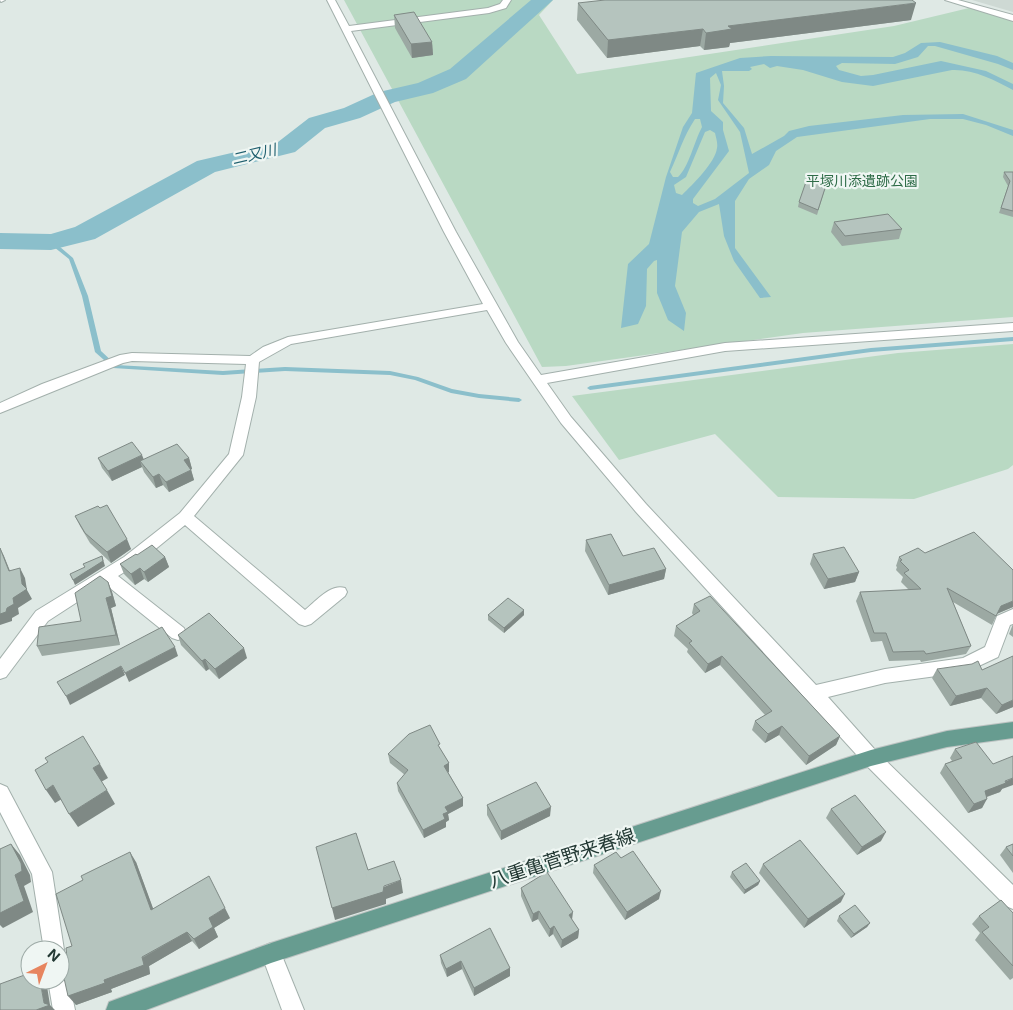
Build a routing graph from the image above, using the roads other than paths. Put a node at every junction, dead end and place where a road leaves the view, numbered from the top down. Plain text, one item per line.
1 (331, 0) edge
2 (507, 0) edge
3 (949, 0) edge
4 (1013, 18) edge
5 (346, 29) junction
6 (491, 306) junction
7 (1013, 327) edge
8 (253, 360) junction
9 (539, 380) junction
10 (0, 408) edge
11 (185, 517) junction
12 (106, 576) junction
13 (339, 592) dead end
14 (1013, 616) edge
15 (178, 633) edge
16 (0, 672) edge
17 (813, 693) junction
18 (1013, 730) edge
19 (870, 758) junction
20 (0, 794) edge
21 (1013, 899) edge
22 (52, 940) edge
23 (271, 953) junction
24 (61, 990) edge
25 (64, 1010) edge
26 (117, 1010) edge
27 (293, 1010) edge

1 - 5 street
2 - 5 street
3 - 4 street
5 - 6 street
6 - 8 street
6 - 9 street
7 - 9 street
8 - 10 street
8 - 11 street
9 - 17 street
11 - 12 street
11 - 13 street
12 - 15 street
12 - 16 street
14 - 17 street
17 - 19 street
18 - 19 main road, 八重亀菅野来春線
19 - 21 street
19 - 23 main road, 八重亀菅野来春線
20 - 22 street
23 - 26 main road, 八重亀菅野来春線
23 - 27 street
24 - 25 street

